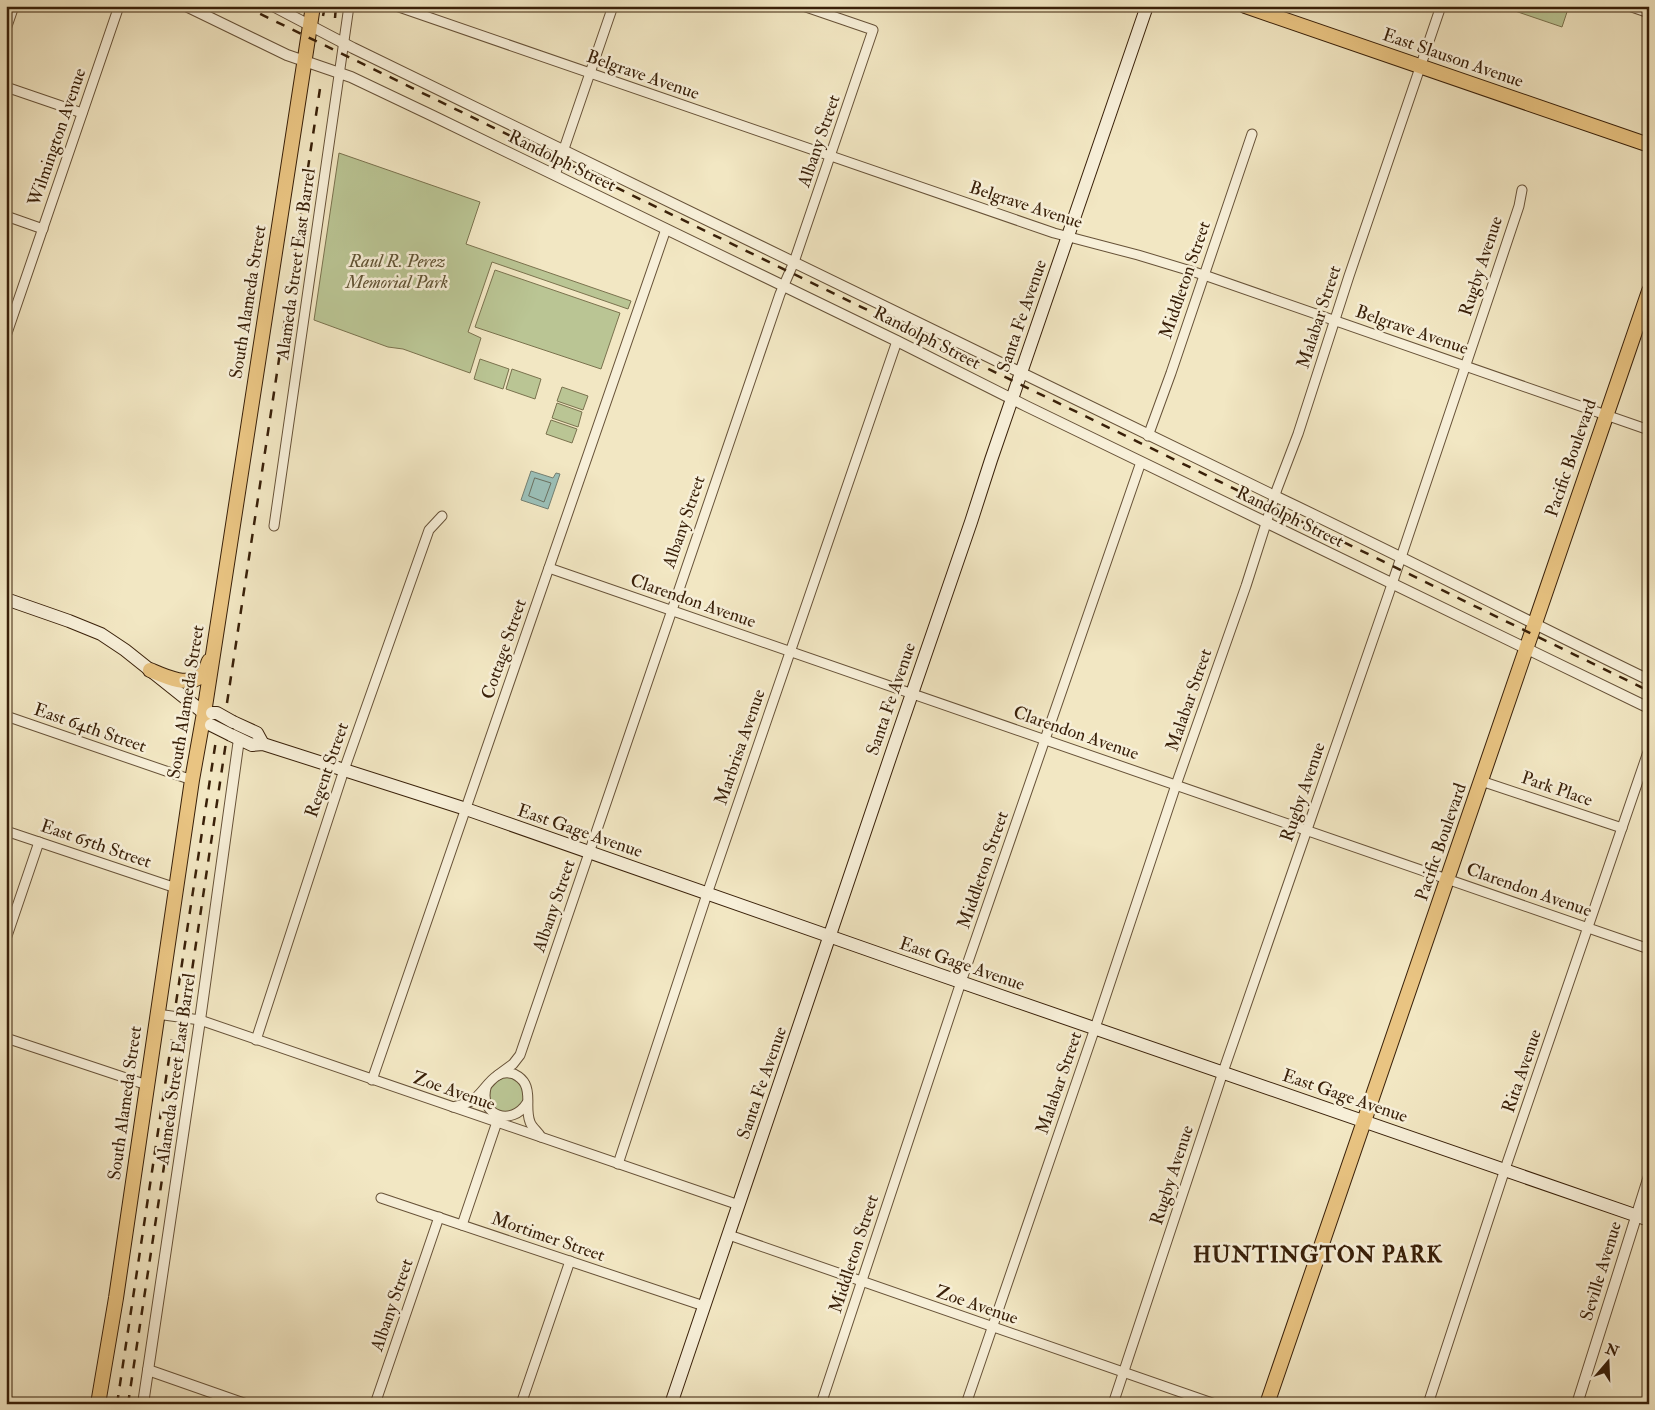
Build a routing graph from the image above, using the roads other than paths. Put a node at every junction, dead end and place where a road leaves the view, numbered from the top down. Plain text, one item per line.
1 (14, 6) edge
2 (119, 6) edge
3 (186, 6) edge
4 (273, 6) edge
5 (313, 6) edge
6 (349, 6) edge
7 (396, 6) edge
8 (613, 6) edge
9 (803, 6) edge
10 (1147, 6) edge
11 (1245, 6) edge
12 (1441, 6) edge
13 (1629, 6) edge
14 (1649, 13) edge
15 (310, 26) junction
16 (6, 29) edge
17 (344, 44) junction
18 (304, 62) junction
19 (1420, 66) junction
20 (340, 74) junction
21 (589, 74) junction
22 (6, 87) edge
23 (82, 113) junction
24 (1252, 134) dead end
25 (1649, 145) edge
26 (563, 150) junction
27 (830, 157) junction
28 (555, 175) junction
29 (1522, 190) dead end
30 (6, 216) edge
31 (666, 229) junction
32 (43, 230) junction
33 (1067, 236) junction
34 (794, 262) junction
35 (1204, 275) junction
36 (783, 285) junction
37 (1649, 291) edge
38 (1334, 320) junction
39 (6, 336) edge
40 (897, 341) junction
41 (1465, 366) junction
42 (1022, 373) junction
43 (1012, 400) junction
44 (1606, 415) junction
45 (1649, 430) edge
46 (1148, 436) junction
47 (1141, 462) junction
48 (1275, 496) junction
49 (442, 516) dead end
50 (1266, 523) junction
51 (274, 526) dead end
52 (1400, 558) junction
53 (549, 568) junction
54 (1392, 584) junction
55 (6, 599) edge
56 (671, 610) junction
57 (1534, 624) junction
58 (1525, 649) junction
59 (213, 651) junction
60 (790, 652) junction
61 (150, 670) junction
62 (1649, 680) edge
63 (912, 694) junction
64 (1649, 708) edge
65 (6, 716) edge
66 (209, 717) junction
67 (235, 737) junction
68 (1045, 740) junction
69 (263, 744) junction
70 (1649, 749) edge
71 (344, 770) junction
72 (192, 780) junction
73 (1481, 781) junction
74 (1176, 785) junction
75 (466, 809) junction
76 (1622, 828) junction
77 (1307, 830) junction
78 (6, 831) edge
79 (39, 842) junction
80 (588, 852) junction
81 (1448, 879) junction
82 (176, 888) junction
83 (707, 894) junction
84 (1588, 928) junction
85 (829, 936) junction
86 (6, 939) edge
87 (1649, 949) edge
88 (961, 982) junction
89 (157, 1014) junction
90 (200, 1020) junction
91 (1095, 1028) junction
92 (6, 1038) edge
93 (256, 1040) junction
94 (520, 1055) junction
95 (1223, 1072) junction
96 (498, 1075) junction
97 (372, 1080) junction
98 (147, 1085) junction
99 (526, 1085) junction
100 (486, 1088) junction
101 (527, 1103) junction
102 (452, 1107) junction
103 (498, 1119) junction
104 (1365, 1121) junction
105 (541, 1138) junction
106 (618, 1164) junction
107 (1505, 1170) junction
108 (1649, 1176) edge
109 (381, 1198) dead end
110 (739, 1206) junction
111 (1635, 1215) junction
112 (439, 1217) junction
113 (1649, 1220) edge
114 (462, 1225) junction
115 (729, 1235) junction
116 (570, 1261) junction
117 (862, 1283) junction
118 (704, 1306) junction
119 (992, 1327) junction
120 (148, 1370) junction
121 (1123, 1373) junction
122 (98, 1404) edge
123 (143, 1404) edge
124 (245, 1404) edge
125 (375, 1404) edge
126 (521, 1404) edge
127 (671, 1404) edge
128 (821, 1404) edge
129 (966, 1404) edge
130 (1112, 1404) edge
131 (1216, 1404) edge
132 (1267, 1404) edge
133 (1428, 1404) edge
134 (1578, 1404) edge

1 - 16 street
2 - 23 street, Wilmington Avenue
3 - 18 street, Randolph Street
4 - 15 street, Randolph Street
5 - 15 main road, South Alameda Street
6 - 17 street, Alameda Street East Barrel
7 - 21 street, Belgrave Avenue
8 - 21 street
9 - 27 street, Albany Street
10 - 33 main road, Santa Fe Avenue
11 - 19 main road, East Slauson Avenue
12 - 19 street, Malabar Street
13 - 14 street
15 - 17 street, Randolph Street
15 - 18 main road, South Alameda Street
17 - 20 street, Alameda Street East Barrel
17 - 26 street, Randolph Street
18 - 20 street, Randolph Street
18 - 59 main road, South Alameda Street
19 - 25 main road, East Slauson Avenue
19 - 38 street, Malabar Street
20 - 28 street, Randolph Street
20 - 51 street, Alameda Street East Barrel
21 - 26 street
21 - 27 street, Belgrave Avenue
22 - 23 street
23 - 32 street, Wilmington Avenue
24 - 35 street, Middleton Street
26 - 28 street
26 - 34 street, Randolph Street
27 - 33 street, Belgrave Avenue
27 - 34 street, Albany Street
28 - 31 street, Randolph Street
29 - 41 street, Rugby Avenue
30 - 32 street
31 - 36 street, Randolph Street
31 - 53 street, Cottage Street
32 - 39 street, Wilmington Avenue
33 - 35 street, Belgrave Avenue
33 - 42 main road, Santa Fe Avenue
34 - 36 street, Albany Street
34 - 42 street, Randolph Street
35 - 38 street, Belgrave Avenue
35 - 46 street, Middleton Street
36 - 40 street, Randolph Street
36 - 56 street, Albany Street
37 - 44 main road, Pacific Boulevard
38 - 41 street, Belgrave Avenue
38 - 48 street, Malabar Street
40 - 43 street, Randolph Street
40 - 60 street, Marbrisa Avenue
41 - 44 street, Belgrave Avenue
41 - 52 street, Rugby Avenue
42 - 43 main road, Santa Fe Avenue
42 - 46 street, Randolph Street
43 - 47 street, Randolph Street
43 - 63 main road, Santa Fe Avenue
44 - 45 street, Belgrave Avenue
44 - 57 main road, Pacific Boulevard
46 - 48 street, Randolph Street
47 - 50 street, Randolph Street
47 - 68 street, Middleton Street
48 - 50 street, Malabar Street
48 - 52 street, Randolph Street
49 - 71 street, Regent Street
50 - 54 street, Randolph Street
50 - 74 street, Malabar Street
52 - 54 street, Rugby Avenue
52 - 57 street, Randolph Street
53 - 56 street, Clarendon Avenue
53 - 75 street, Cottage Street
54 - 58 street, Randolph Street
54 - 77 street, Rugby Avenue
55 - 61 main road, East Gage Avenue
56 - 60 street, Clarendon Avenue
56 - 80 street, Albany Street
57 - 58 main road, Pacific Boulevard
57 - 62 street, Randolph Street
58 - 64 street, Randolph Street
58 - 73 main road, Pacific Boulevard
59 - 61 main road
59 - 66 main road, South Alameda Street
60 - 63 street, Clarendon Avenue
60 - 83 street, Marbrisa Avenue
61 - 66 main road, East Gage Avenue
63 - 68 street, Clarendon Avenue
63 - 85 main road, Santa Fe Avenue
65 - 72 street, East 64th Street
66 - 67 main road, East Gage Avenue, bridge
66 - 69 main road, East Gage Avenue, bridge
66 - 72 main road, South Alameda Street
67 - 69 main road, East Gage Avenue
67 - 90 street, Alameda Street East Barrel
68 - 74 street, Clarendon Avenue
68 - 88 street, Middleton Street
69 - 71 main road, East Gage Avenue
70 - 76 street, Rita Avenue
71 - 75 main road, East Gage Avenue
71 - 93 street, Regent Street
72 - 82 main road, South Alameda Street
73 - 76 street, Park Place
73 - 81 main road, Pacific Boulevard
74 - 77 street, Clarendon Avenue
74 - 91 street, Malabar Street
75 - 80 main road, East Gage Avenue
75 - 97 street, Cottage Street
76 - 84 street, Rita Avenue
77 - 81 street, Clarendon Avenue
77 - 95 street, Rugby Avenue
78 - 79 street, East 65th Street
79 - 82 street, East 65th Street
79 - 86 street
80 - 83 main road, East Gage Avenue
80 - 94 street, Albany Street
81 - 84 street, Clarendon Avenue
81 - 104 main road, Pacific Boulevard
82 - 89 main road, South Alameda Street
83 - 85 main road, East Gage Avenue
83 - 106 street, Marbrisa Avenue
84 - 87 street, Clarendon Avenue
84 - 107 street, Rita Avenue
85 - 88 main road, East Gage Avenue
85 - 110 main road, Santa Fe Avenue
88 - 91 main road, East Gage Avenue
88 - 117 street, Middleton Street
89 - 90 street, Zoe Avenue
89 - 98 main road, South Alameda Street
90 - 93 street, Zoe Avenue
90 - 120 street, Alameda Street East Barrel
91 - 95 main road, East Gage Avenue
91 - 119 street, Malabar Street
92 - 98 street
93 - 97 street, Zoe Avenue
94 - 96 street, Albany Street
94 - 99 street, Albany Street
95 - 104 main road, East Gage Avenue
95 - 121 street, Rugby Avenue
96 - 99 street
96 - 100 street, Albany Street
97 - 102 street, Zoe Avenue
98 - 122 main road, South Alameda Street
99 - 101 street, Albany Street
100 - 102 street, Albany Street
100 - 103 street
101 - 103 street
101 - 105 street, Albany Street
102 - 103 street, Zoe Avenue
103 - 105 street, Zoe Avenue
103 - 114 street
104 - 107 main road, East Gage Avenue
104 - 132 main road, Pacific Boulevard
105 - 106 street, Zoe Avenue
106 - 110 street, Zoe Avenue
107 - 111 main road, East Gage Avenue
107 - 133 street, Rita Avenue
108 - 111 street, Seville Avenue
109 - 112 street, Mortimer Street
110 - 115 main road, Santa Fe Avenue
111 - 113 main road, East Gage Avenue
111 - 134 street, Seville Avenue
112 - 114 street, Mortimer Street
112 - 125 street, Albany Street
114 - 116 street, Mortimer Street
115 - 117 street, Zoe Avenue
115 - 118 main road, Santa Fe Avenue
116 - 118 street, Mortimer Street
116 - 126 street
117 - 119 street, Zoe Avenue
117 - 128 street, Middleton Street
118 - 127 main road, Santa Fe Avenue
119 - 121 street, Zoe Avenue
119 - 129 street, Malabar Street
120 - 123 street, Alameda Street East Barrel
120 - 124 street
121 - 130 street, Rugby Avenue
121 - 131 street, Zoe Avenue

